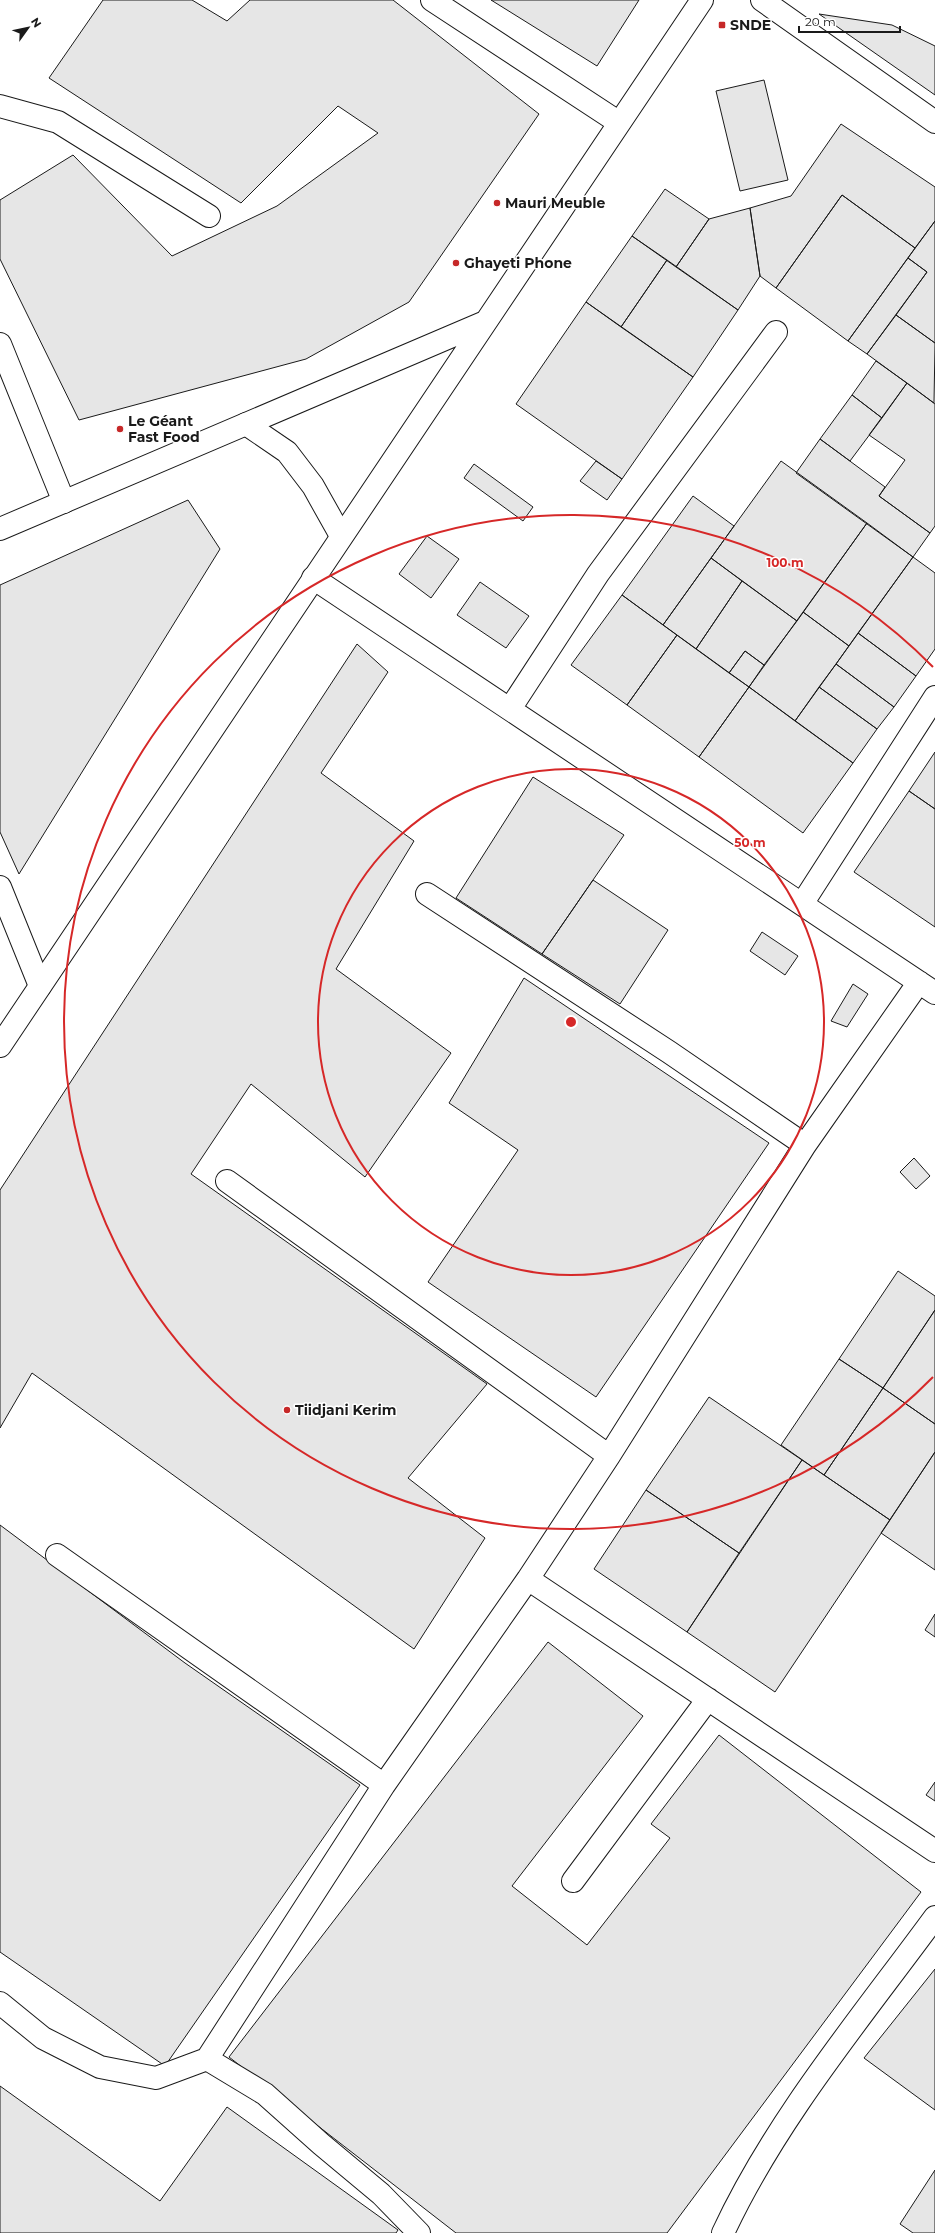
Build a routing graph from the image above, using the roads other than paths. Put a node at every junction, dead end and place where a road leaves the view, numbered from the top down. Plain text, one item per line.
1 (432, 0) edge
2 (702, 0) edge
3 (762, 0) edge
4 (0, 106) edge
5 (618, 122) junction
6 (935, 122) edge
7 (209, 216) dead end
8 (485, 322) junction
9 (776, 332) dead end
10 (0, 344) edge
11 (246, 424) junction
12 (64, 502) junction
13 (0, 529) edge
14 (342, 536) junction
15 (313, 578) junction
16 (935, 697) edge
17 (510, 709) junction
18 (0, 887) edge
19 (427, 894) dead end
20 (802, 904) junction
21 (40, 986) junction
22 (927, 988) edge
23 (0, 1046) edge
24 (805, 1145) junction
25 (227, 1181) dead end
26 (609, 1456) junction
27 (57, 1555) dead end
28 (528, 1579) junction
29 (708, 1699) junction
30 (384, 1785) junction
31 (935, 1851) edge
32 (573, 1881) dead end
33 (935, 1917) edge
34 (0, 2003) edge
35 (207, 2059) junction
36 (419, 2233) edge
37 (724, 2233) edge

1 - 5 street
2 - 5 street
3 - 6 street
4 - 7 street
5 - 8 street
8 - 11 street
8 - 14 street
9 - 17 street
10 - 12 street
11 - 12 street
11 - 14 street
12 - 13 street
14 - 15 street
15 - 17 street
15 - 21 street
16 - 20 street
17 - 20 street
18 - 21 street
19 - 24 street
20 - 22 street
21 - 23 street
22 - 24 street
24 - 26 street
25 - 26 street
26 - 28 street
27 - 30 street
28 - 29 street
28 - 30 street
29 - 31 street
29 - 32 street
30 - 35 street
33 - 37 street
34 - 35 street
35 - 36 street

